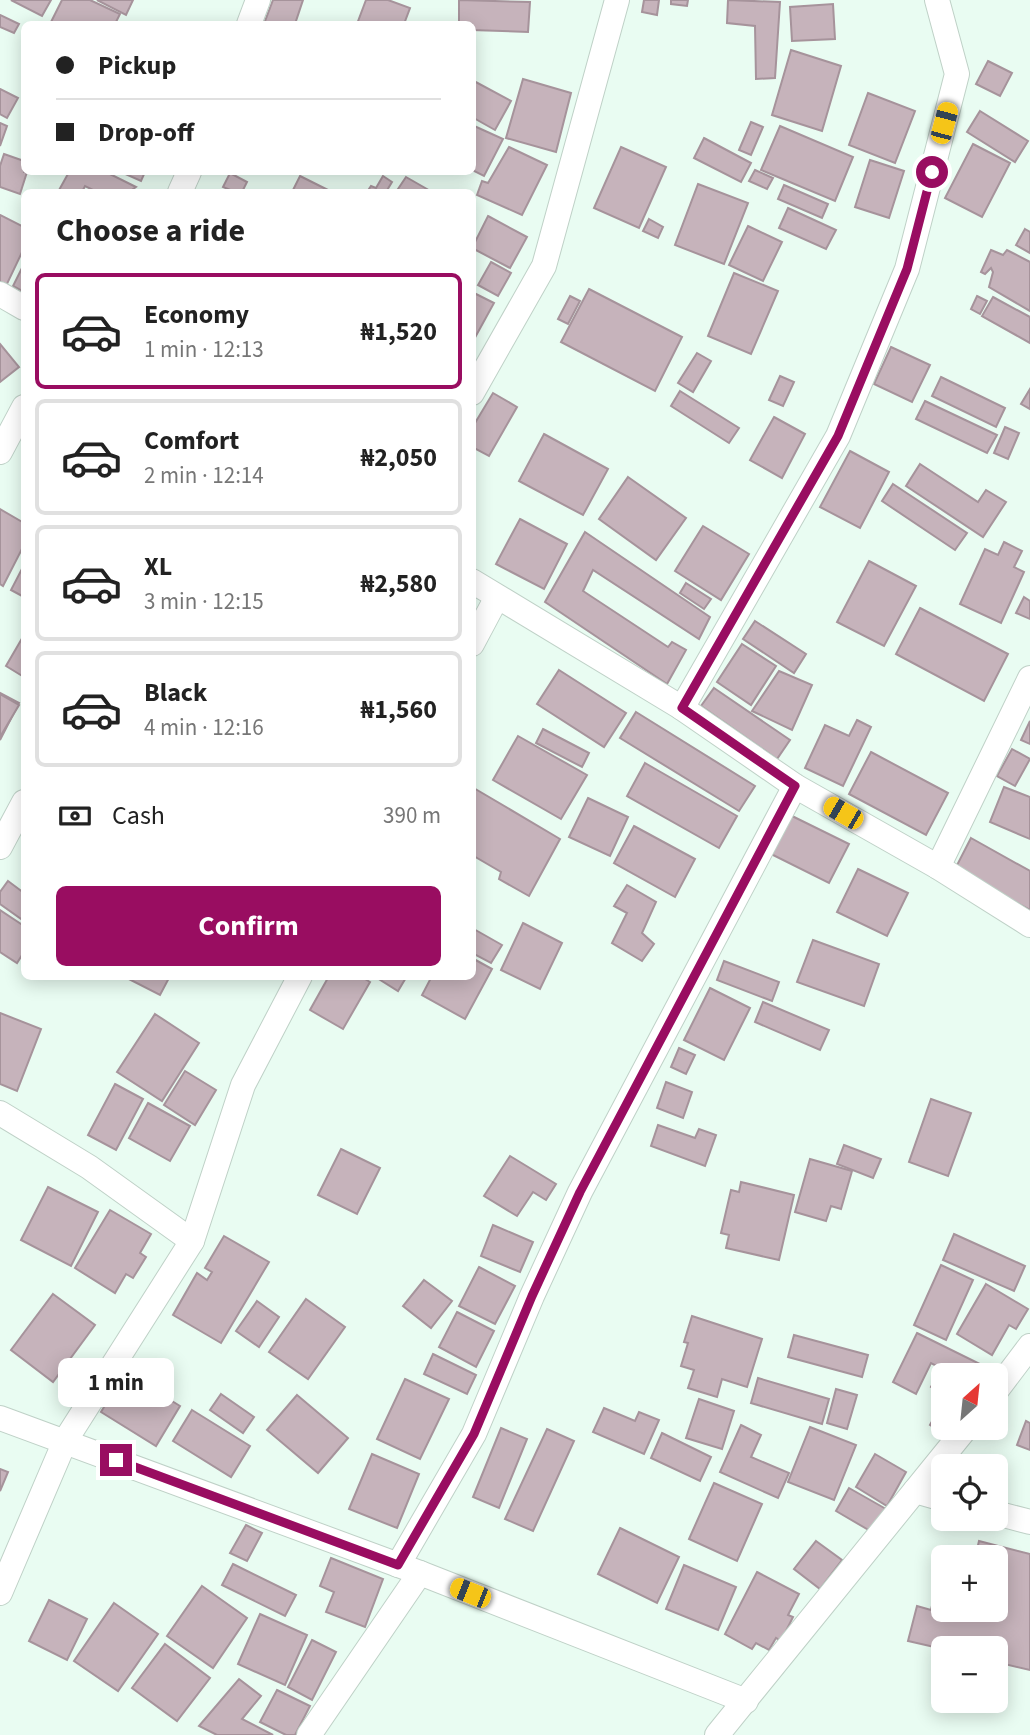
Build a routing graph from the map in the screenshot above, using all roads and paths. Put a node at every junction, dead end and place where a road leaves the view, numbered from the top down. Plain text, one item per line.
1 (258, 0) edge
2 (617, 0) edge
3 (937, 0) edge
4 (250, 21) edge
5 (0, 294) edge
6 (21, 306) edge
7 (476, 386) edge
8 (21, 413) edge
9 (0, 452) edge
10 (476, 584) edge
11 (497, 597) junction
12 (476, 636) edge
13 (1030, 678) edge
14 (682, 708) junction
15 (795, 786) junction
16 (21, 808) edge
17 (0, 848) edge
18 (938, 867) junction
19 (1030, 925) edge
20 (298, 980) edge
21 (0, 1113) edge
22 (192, 1241) junction
23 (1030, 1346) edge
24 (1008, 1375) edge
25 (0, 1418) edge
26 (956, 1440) edge
27 (65, 1441) junction
28 (915, 1491) junction
29 (931, 1496) edge
30 (1008, 1516) edge
31 (1030, 1522) edge
32 (409, 1569) junction
33 (0, 1593) edge
34 (746, 1701) junction
35 (309, 1735) edge
36 (717, 1735) edge

1 - 4 street
2 - 7 street
3 - 14 street
5 - 6 street
8 - 9 street
10 - 11 street
11 - 12 street
11 - 14 street
13 - 18 street
14 - 15 street
15 - 18 street
15 - 32 street
16 - 17 street
18 - 19 street
20 - 22 street
21 - 22 street
22 - 27 street
23 - 24 street
25 - 27 street
26 - 28 street
27 - 32 street
27 - 33 street
28 - 29 street
28 - 34 street
30 - 31 street
32 - 34 street
32 - 35 street
34 - 36 street

